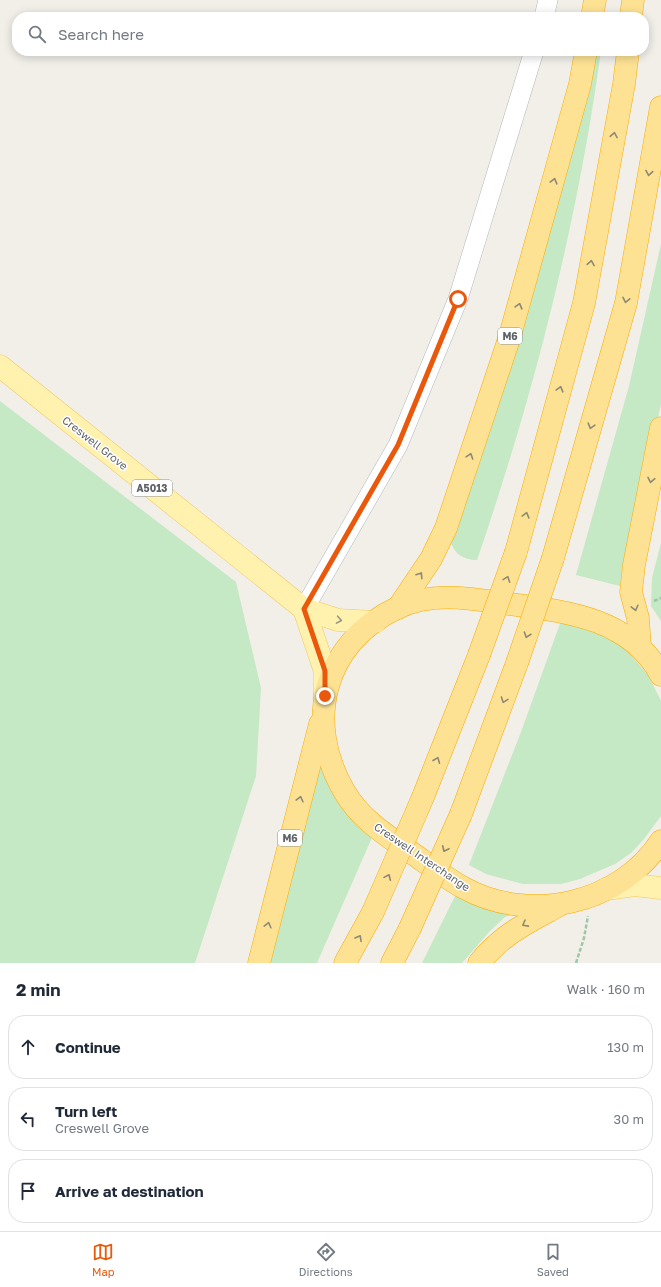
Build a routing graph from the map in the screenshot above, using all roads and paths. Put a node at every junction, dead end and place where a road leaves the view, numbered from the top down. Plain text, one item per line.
1 (548, 0) edge
2 (595, 0) edge
3 (634, 0) edge
4 (545, 12) edge
5 (593, 12) edge
6 (633, 12) edge
7 (532, 56) edge
8 (585, 56) edge
9 (627, 56) edge
10 (661, 107) edge
11 (0, 366) edge
12 (661, 428) edge
13 (398, 608) junction
14 (304, 609) junction
15 (375, 622) junction
16 (640, 647) junction
17 (660, 672) edge
18 (324, 704) junction
19 (661, 841) edge
20 (661, 888) edge
21 (599, 893) junction
22 (559, 906) junction
23 (259, 963) edge
24 (345, 963) edge
25 (392, 963) edge
26 (479, 963) edge
27 (576, 963) edge

1 - 4 lane
2 - 5 highway
3 - 6 highway
7 - 14 lane
13 -> 8 highway, M6
24 -> 9 highway, bridge
10 -> 25 highway, bridge
11 - 14 main road, Creswell Grove / A5013
12 -> 16 highway
13 - 15 highway, Creswell Interchange
13 - 16 highway, Creswell Interchange
14 -> 15 main road, Creswell Grove / A5013
14 - 18 main road
15 - 18 highway, Creswell Interchange
16 - 17 highway, Creswell Interchange
18 - 22 highway, Creswell Interchange
23 -> 18 highway, M6
19 - 21 highway, Creswell Interchange
20 - 21 main road
21 - 22 highway, Creswell Interchange
21 - 27 path
22 -> 26 highway

